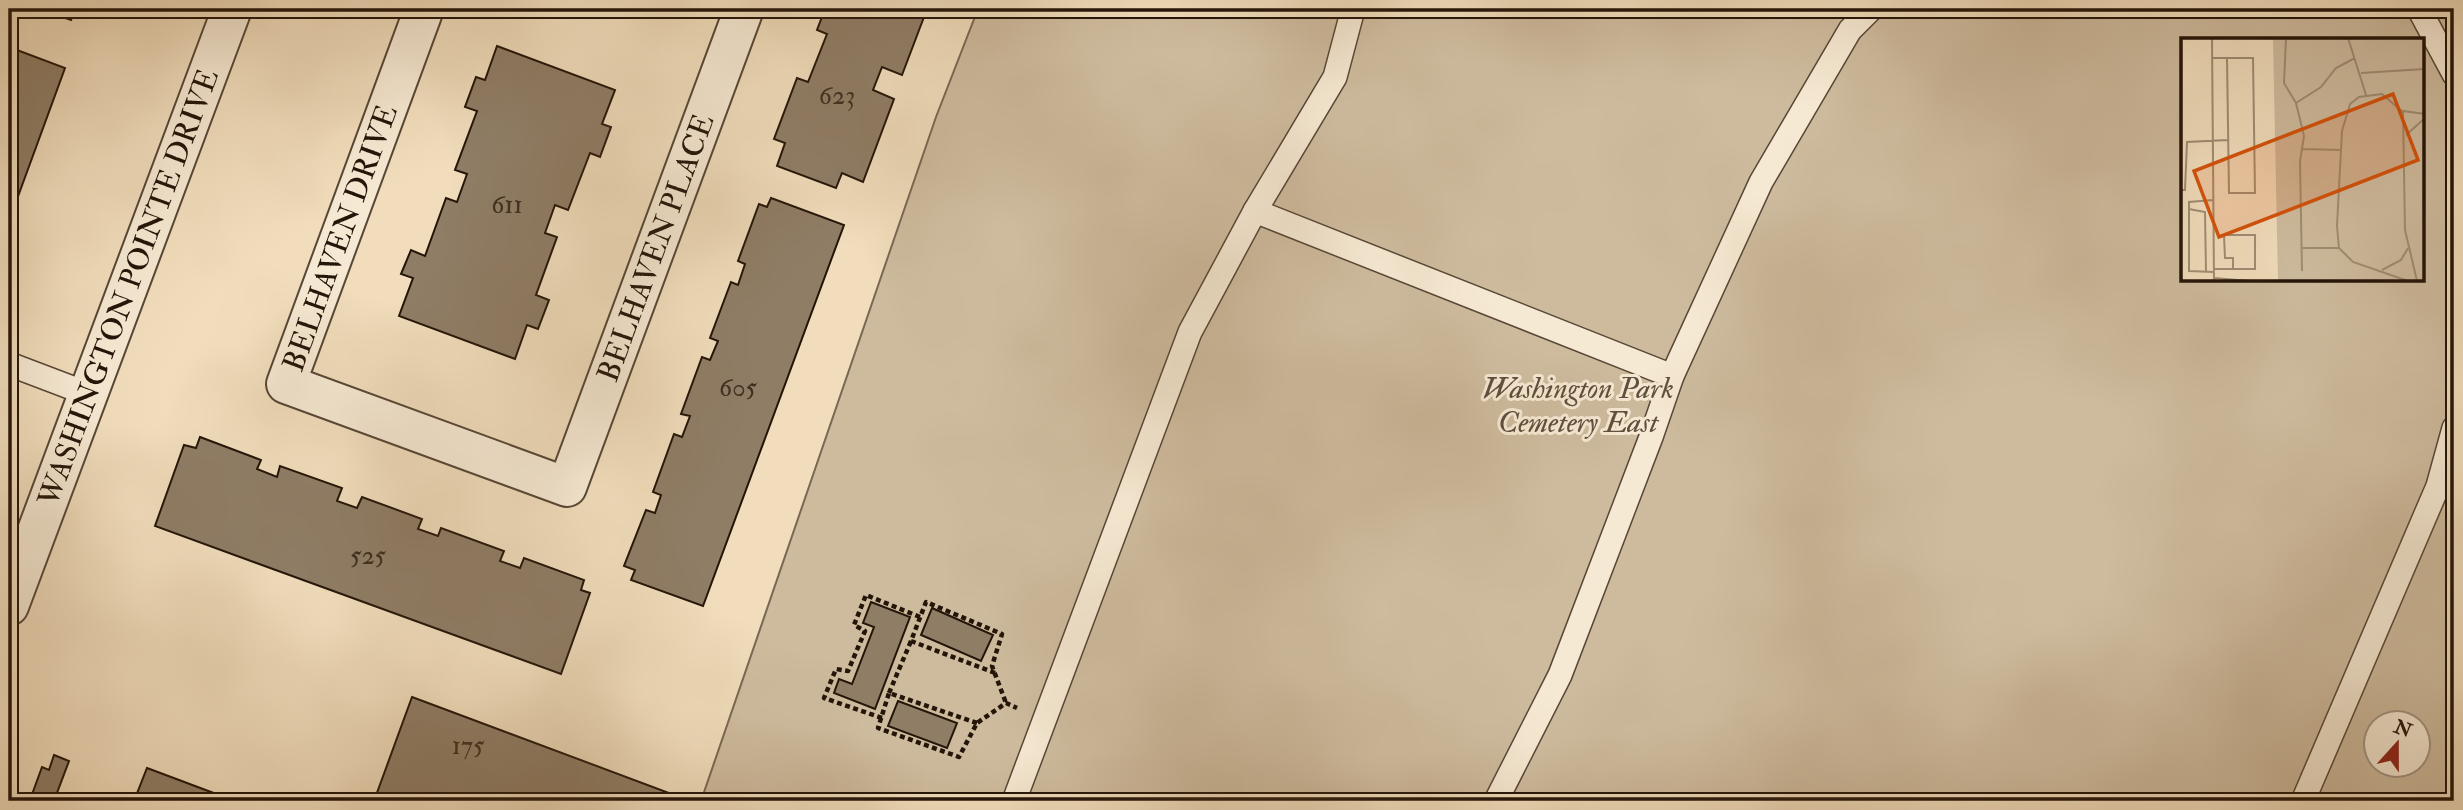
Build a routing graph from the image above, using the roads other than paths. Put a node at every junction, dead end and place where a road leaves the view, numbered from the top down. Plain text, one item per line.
1 (232, 9) edge
2 (424, 9) edge
3 (744, 9) edge
4 (1353, 9) edge
5 (1871, 9) edge
6 (2419, 9) edge
7 (2454, 74) edge
8 (1255, 211) junction
9 (9, 364) edge
10 (1672, 376) junction
11 (88, 394) junction
12 (2454, 428) edge
13 (2446, 483) edge
14 (566, 487) joint
15 (9, 606) edge
16 (1014, 801) edge
17 (1496, 801) edge
18 (2303, 801) edge

1 - 11 street, WASHINGTON POINTE DRIVE
2 - 14 street, BELHAVEN DRIVE
3 - 14 street, BELHAVEN PLACE
4 - 8 lane
5 - 10 lane
6 - 7 lane
8 - 10 lane
8 - 16 lane
9 - 11 lane
10 - 17 lane
11 - 15 street, WASHINGTON POINTE DRIVE
12 - 13 lane
13 - 18 lane

